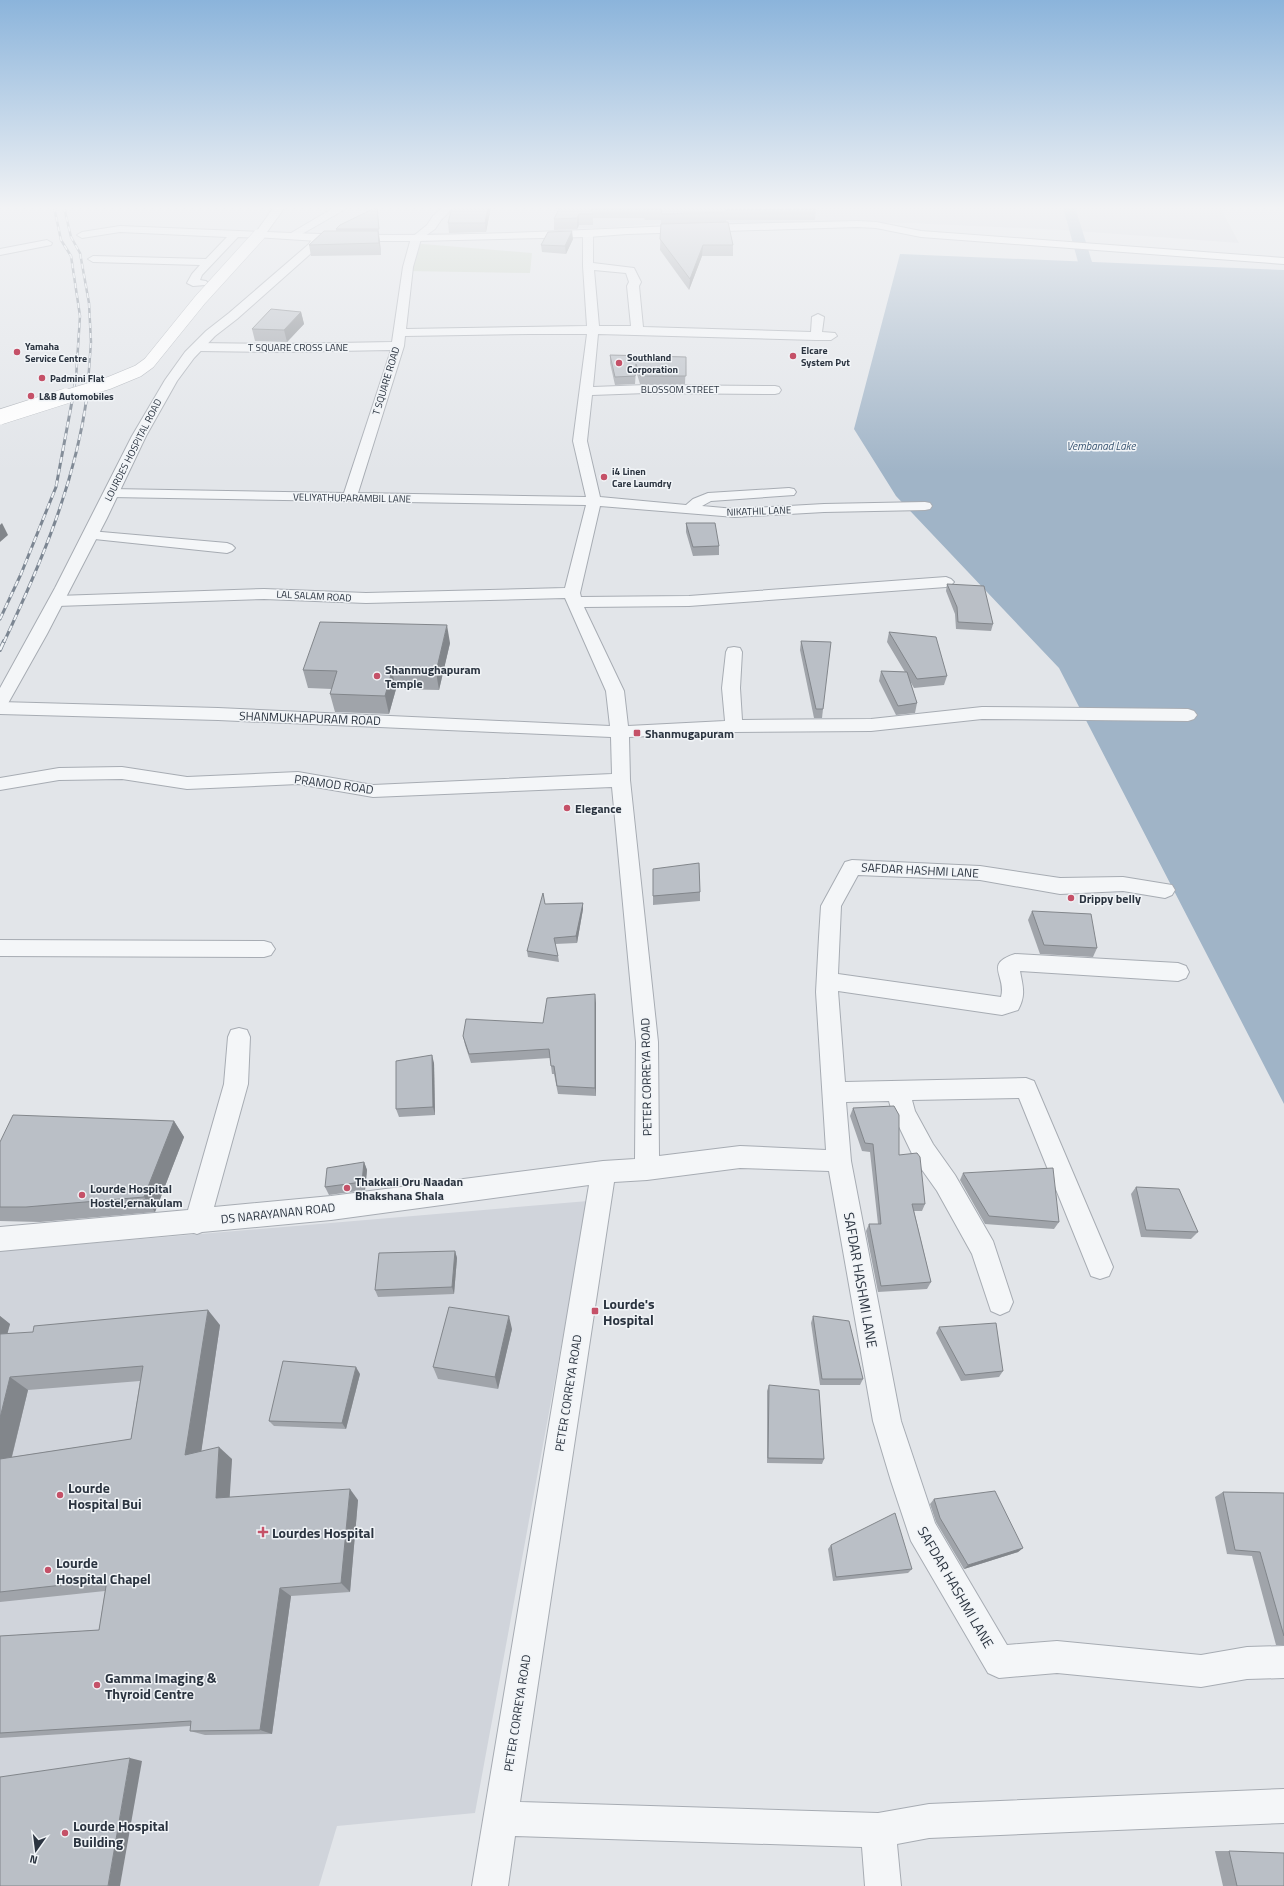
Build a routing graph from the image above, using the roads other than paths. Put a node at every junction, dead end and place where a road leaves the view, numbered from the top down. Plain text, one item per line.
1 (205, 295) edge
2 (257, 295) edge
3 (405, 295) edge
4 (590, 295) edge
5 (634, 295) edge
6 (818, 316) dead end
7 (593, 330) junction
8 (637, 330) junction
9 (816, 336) junction
10 (831, 336) dead end
11 (399, 340) junction
12 (198, 347) junction
13 (775, 390) dead end
14 (586, 391) junction
15 (0, 417) edge
16 (790, 492) dead end
17 (111, 493) junction
18 (349, 498) junction
19 (594, 501) junction
20 (926, 506) dead end
21 (689, 509) junction
22 (90, 534) junction
23 (227, 548) dead end
24 (946, 582) dead end
25 (573, 598) junction
26 (57, 601) junction
27 (734, 652) dead end
28 (0, 702) edge
29 (0, 708) edge
30 (1188, 714) dead end
31 (734, 726) junction
32 (620, 732) junction
33 (621, 780) junction
34 (0, 784) edge
35 (1165, 890) dead end
36 (0, 948) edge
37 (264, 949) dead end
38 (1178, 972) dead end
39 (828, 981) junction
40 (239, 1037) dead end
41 (898, 1091) junction
42 (834, 1092) junction
43 (839, 1161) junction
44 (647, 1169) junction
45 (603, 1172) junction
46 (196, 1222) junction
47 (0, 1239) edge
48 (1100, 1267) dead end
49 (1000, 1302) dead end
50 (1284, 1662) edge
51 (1284, 1806) edge
52 (500, 1818) junction
53 (878, 1830) junction
54 (490, 1886) edge
55 (883, 1886) edge

1 - 15 main road, bridge
2 - 12 street, LOURDES HOSPITAL ROAD
3 - 11 street, T SQUARE ROAD
4 - 7 street
5 - 8 street
6 - 9 street
7 - 8 street, T SQUARE CROSS LANE
7 - 11 street, T SQUARE CROSS LANE
7 - 14 street
8 - 9 street, T SQUARE CROSS LANE
9 - 10 street, T SQUARE CROSS LANE
11 - 12 street, T SQUARE CROSS LANE
11 - 18 street, T SQUARE ROAD
12 - 17 street, LOURDES HOSPITAL ROAD
13 - 14 street, BLOSSOM STREET
14 - 19 street
16 - 21 street
17 - 18 street, VELIYATHUPARAMBIL LANE
17 - 22 street, LOURDES HOSPITAL ROAD
18 - 19 street, VELIYATHUPARAMBIL LANE
19 - 21 street, NIKATHIL LANE
19 - 25 street
20 - 21 street, NIKATHIL LANE
22 - 23 street
22 - 26 street, LOURDES HOSPITAL ROAD
24 - 25 street, LAL SALAM ROAD
25 - 26 street, LAL SALAM ROAD
25 - 32 street, PETER CORREYA ROAD
26 - 28 street, LOURDES HOSPITAL ROAD
27 - 31 street
29 - 32 street, SHANMUKHAPURAM ROAD
30 - 31 street, SHANMUKHAPURAM ROAD
31 - 32 street, SHANMUKHAPURAM ROAD
32 - 33 street, PETER CORREYA ROAD
33 - 34 street, PRAMOD ROAD
33 - 44 street, PETER CORREYA ROAD
35 - 39 street, SAFDAR HASHMI LANE
36 - 37 street
38 - 39 street
39 - 42 street, SAFDAR HASHMI LANE
40 - 46 street
41 - 42 street
41 - 48 street
41 - 49 street
42 - 43 street, SAFDAR HASHMI LANE
43 - 44 street
43 - 50 street, SAFDAR HASHMI LANE
44 - 45 street
45 - 46 street, DS NARAYANAN ROAD
45 - 52 street, PETER CORREYA ROAD
46 - 47 street, DS NARAYANAN ROAD
51 - 53 street
52 - 53 street
52 - 54 street, PETER CORREYA ROAD
53 - 55 street

